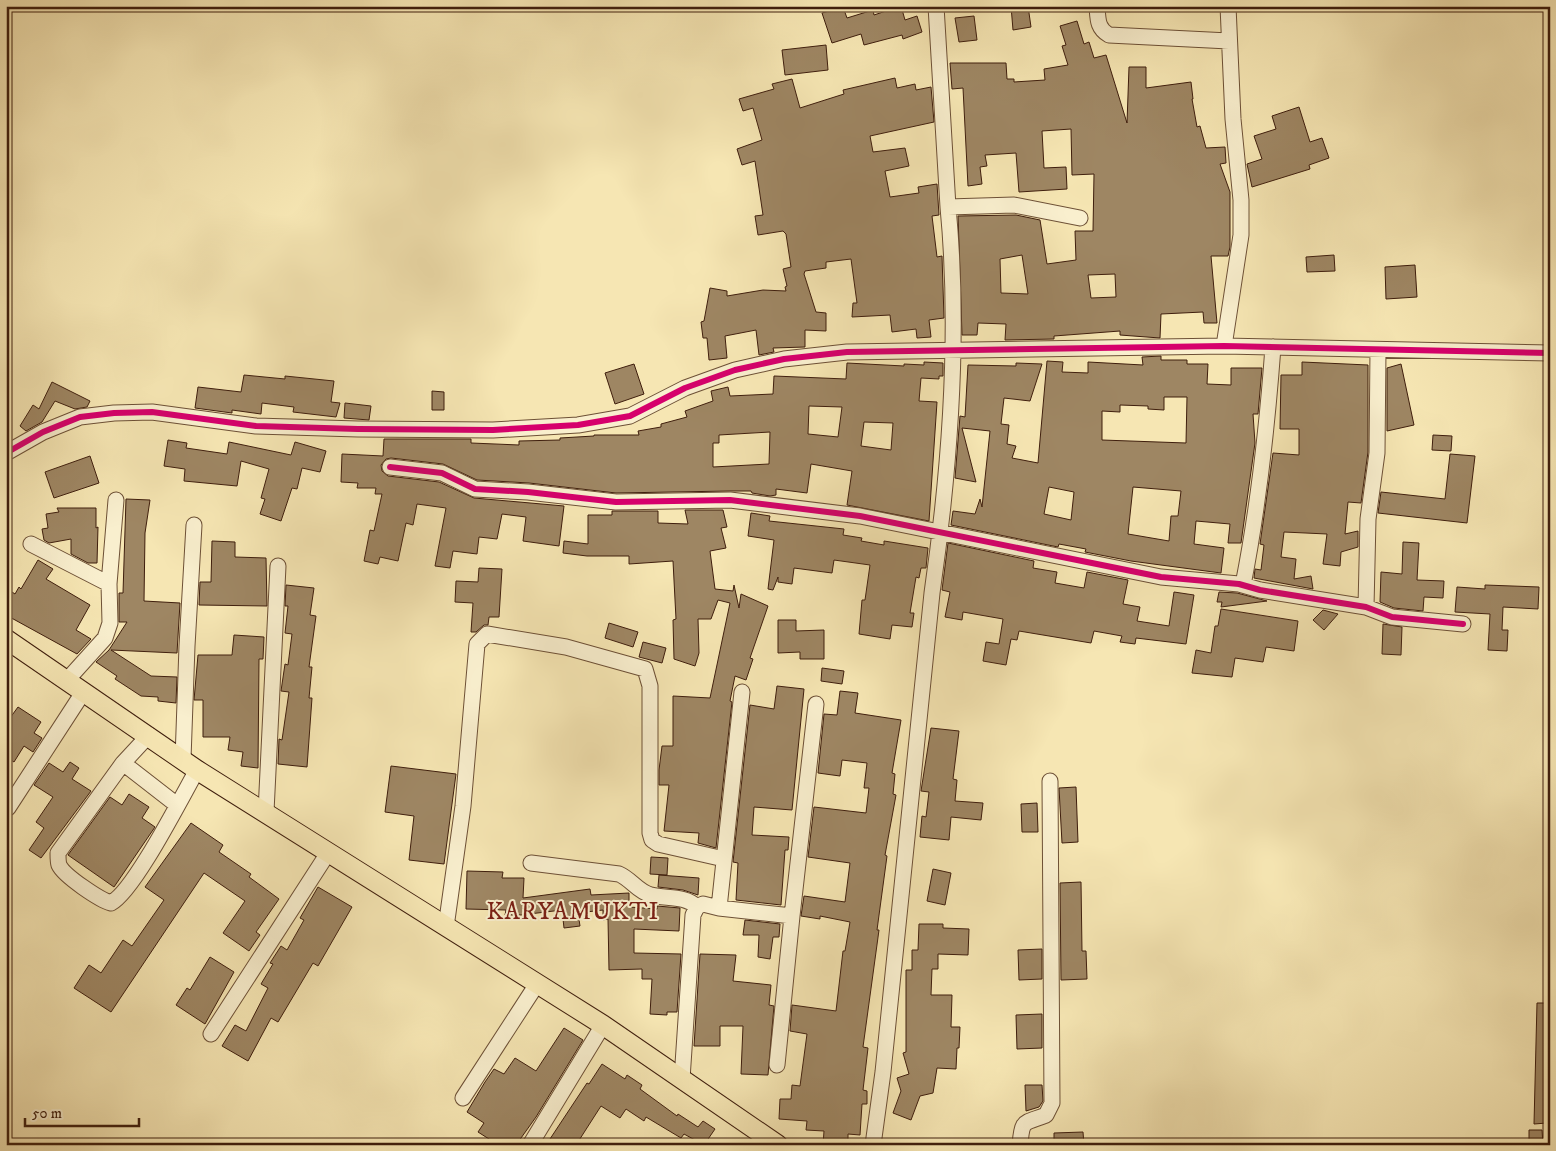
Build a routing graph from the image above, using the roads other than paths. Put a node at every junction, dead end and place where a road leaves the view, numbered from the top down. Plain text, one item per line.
1 (936, 6) edge
2 (1097, 6) edge
3 (1228, 6) edge
4 (1229, 41) junction
5 (948, 207) junction
6 (1080, 218) dead end
7 (1224, 346) junction
8 (1273, 347) junction
9 (953, 349) junction
10 (1378, 350) junction
11 (1550, 353) edge
12 (6, 453) edge
13 (390, 467) dead end
14 (116, 500) dead end
15 (194, 525) dead end
16 (941, 531) junction
17 (31, 544) dead end
18 (278, 566) dead end
19 (109, 584) junction
20 (1243, 585) junction
21 (1366, 607) junction
22 (1464, 624) dead end
23 (6, 639) edge
24 (68, 679) junction
25 (84, 691) junction
26 (742, 692) dead end
27 (816, 704) dead end
28 (149, 735) junction
29 (123, 763) junction
30 (190, 764) junction
31 (1050, 781) dead end
32 (177, 805) junction
33 (8, 808) dead end
34 (266, 812) junction
35 (328, 853) junction
36 (724, 859) junction
37 (531, 863) dead end
38 (697, 906) junction
39 (720, 908) junction
40 (792, 916) junction
41 (446, 927) junction
42 (538, 984) junction
43 (603, 1025) junction
44 (210, 1034) dead end
45 (777, 1065) dead end
46 (682, 1079) junction
47 (463, 1098) dead end
48 (530, 1145) edge
49 (778, 1145) edge
50 (872, 1145) edge
51 (1020, 1145) edge

1 - 5 street
2 - 4 street
3 - 4 street
4 - 7 street
5 - 6 street
5 - 9 street
7 - 8 street
7 - 9 street
8 - 10 street
8 - 20 street
9 - 12 street
9 - 16 street
10 - 11 street
10 - 21 street
13 - 16 street
14 - 19 street
15 - 30 street
16 - 20 street
16 - 50 street
17 - 19 street
18 - 34 street
19 - 24 street
20 - 21 street
21 - 22 street
23 - 24 main road
24 - 25 main road
25 - 28 main road
25 - 33 street
26 - 36 street
27 - 40 street
28 - 29 street
28 - 30 main road
29 - 32 street
29 - 32 street
30 - 32 street
30 - 34 main road
31 - 51 street
34 - 35 main road
35 - 41 main road
35 - 44 street
36 - 39 street
36 - 41 street
37 - 38 street
38 - 39 street
38 - 46 street
39 - 40 street
40 - 45 street
41 - 42 main road
42 - 43 main road
42 - 47 street
43 - 46 main road
43 - 48 street
46 - 49 main road

